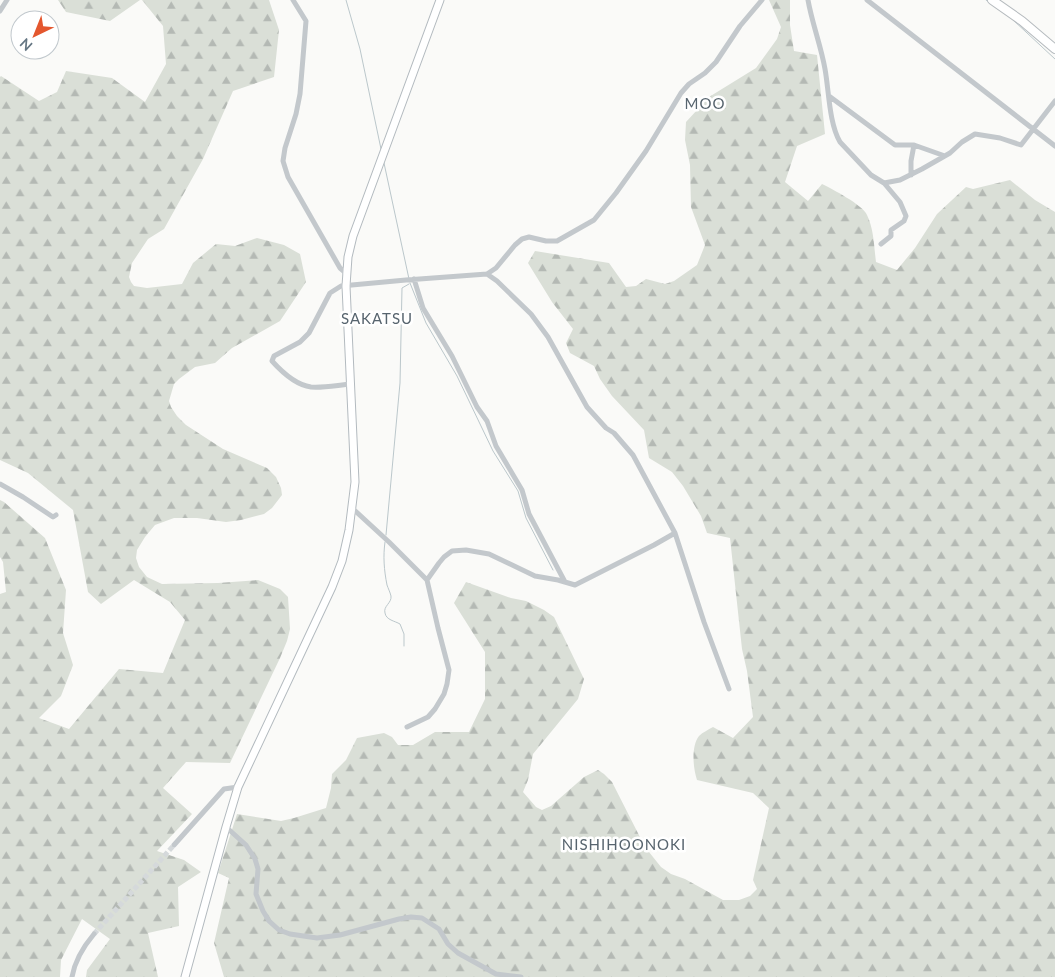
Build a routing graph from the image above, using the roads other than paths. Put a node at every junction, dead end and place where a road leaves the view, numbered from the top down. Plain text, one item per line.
1 (7, 0) edge
2 (293, 0) edge
3 (440, 0) edge
4 (762, 0) edge
5 (808, 0) edge
6 (867, 0) edge
7 (992, 0) edge
8 (0, 11) edge
9 (1055, 49) edge
10 (829, 96) junction
11 (1055, 101) edge
12 (1033, 129) junction
13 (914, 145) junction
14 (1055, 146) edge
15 (945, 156) junction
16 (911, 174) junction
17 (884, 183) junction
18 (880, 244) dead end
19 (347, 274) junction
20 (487, 274) junction
21 (413, 279) junction
22 (346, 286) junction
23 (351, 384) junction
24 (0, 484) edge
25 (352, 508) junction
26 (56, 515) dead end
27 (675, 533) junction
28 (427, 580) junction
29 (565, 582) junction
30 (728, 689) dead end
31 (407, 727) dead end
32 (238, 787) junction
33 (226, 827) junction
34 (174, 845) tunnel mouth
35 (94, 934) tunnel mouth
36 (72, 977) edge
37 (185, 977) edge
38 (521, 977) edge

1 - 8 street
2 - 19 street
3 - 19 street
4 - 20 street
5 - 10 street
6 - 12 street
7 - 9 main road
10 - 13 street
10 - 17 street
11 - 12 street
12 - 14 street
12 - 15 street
13 - 15 street
13 - 16 street
15 - 16 street
16 - 17 street
17 - 18 street
19 - 22 street
20 - 21 street
20 - 27 street
21 - 22 street
21 - 29 street
22 - 23 street
22 - 23 street
23 - 25 street
24 - 26 street
25 - 28 street
25 - 32 street
27 - 29 street
27 - 30 street
28 - 29 street
28 - 31 street
32 - 33 street
32 - 34 street
33 - 37 street
33 - 38 street
35 - 36 street

